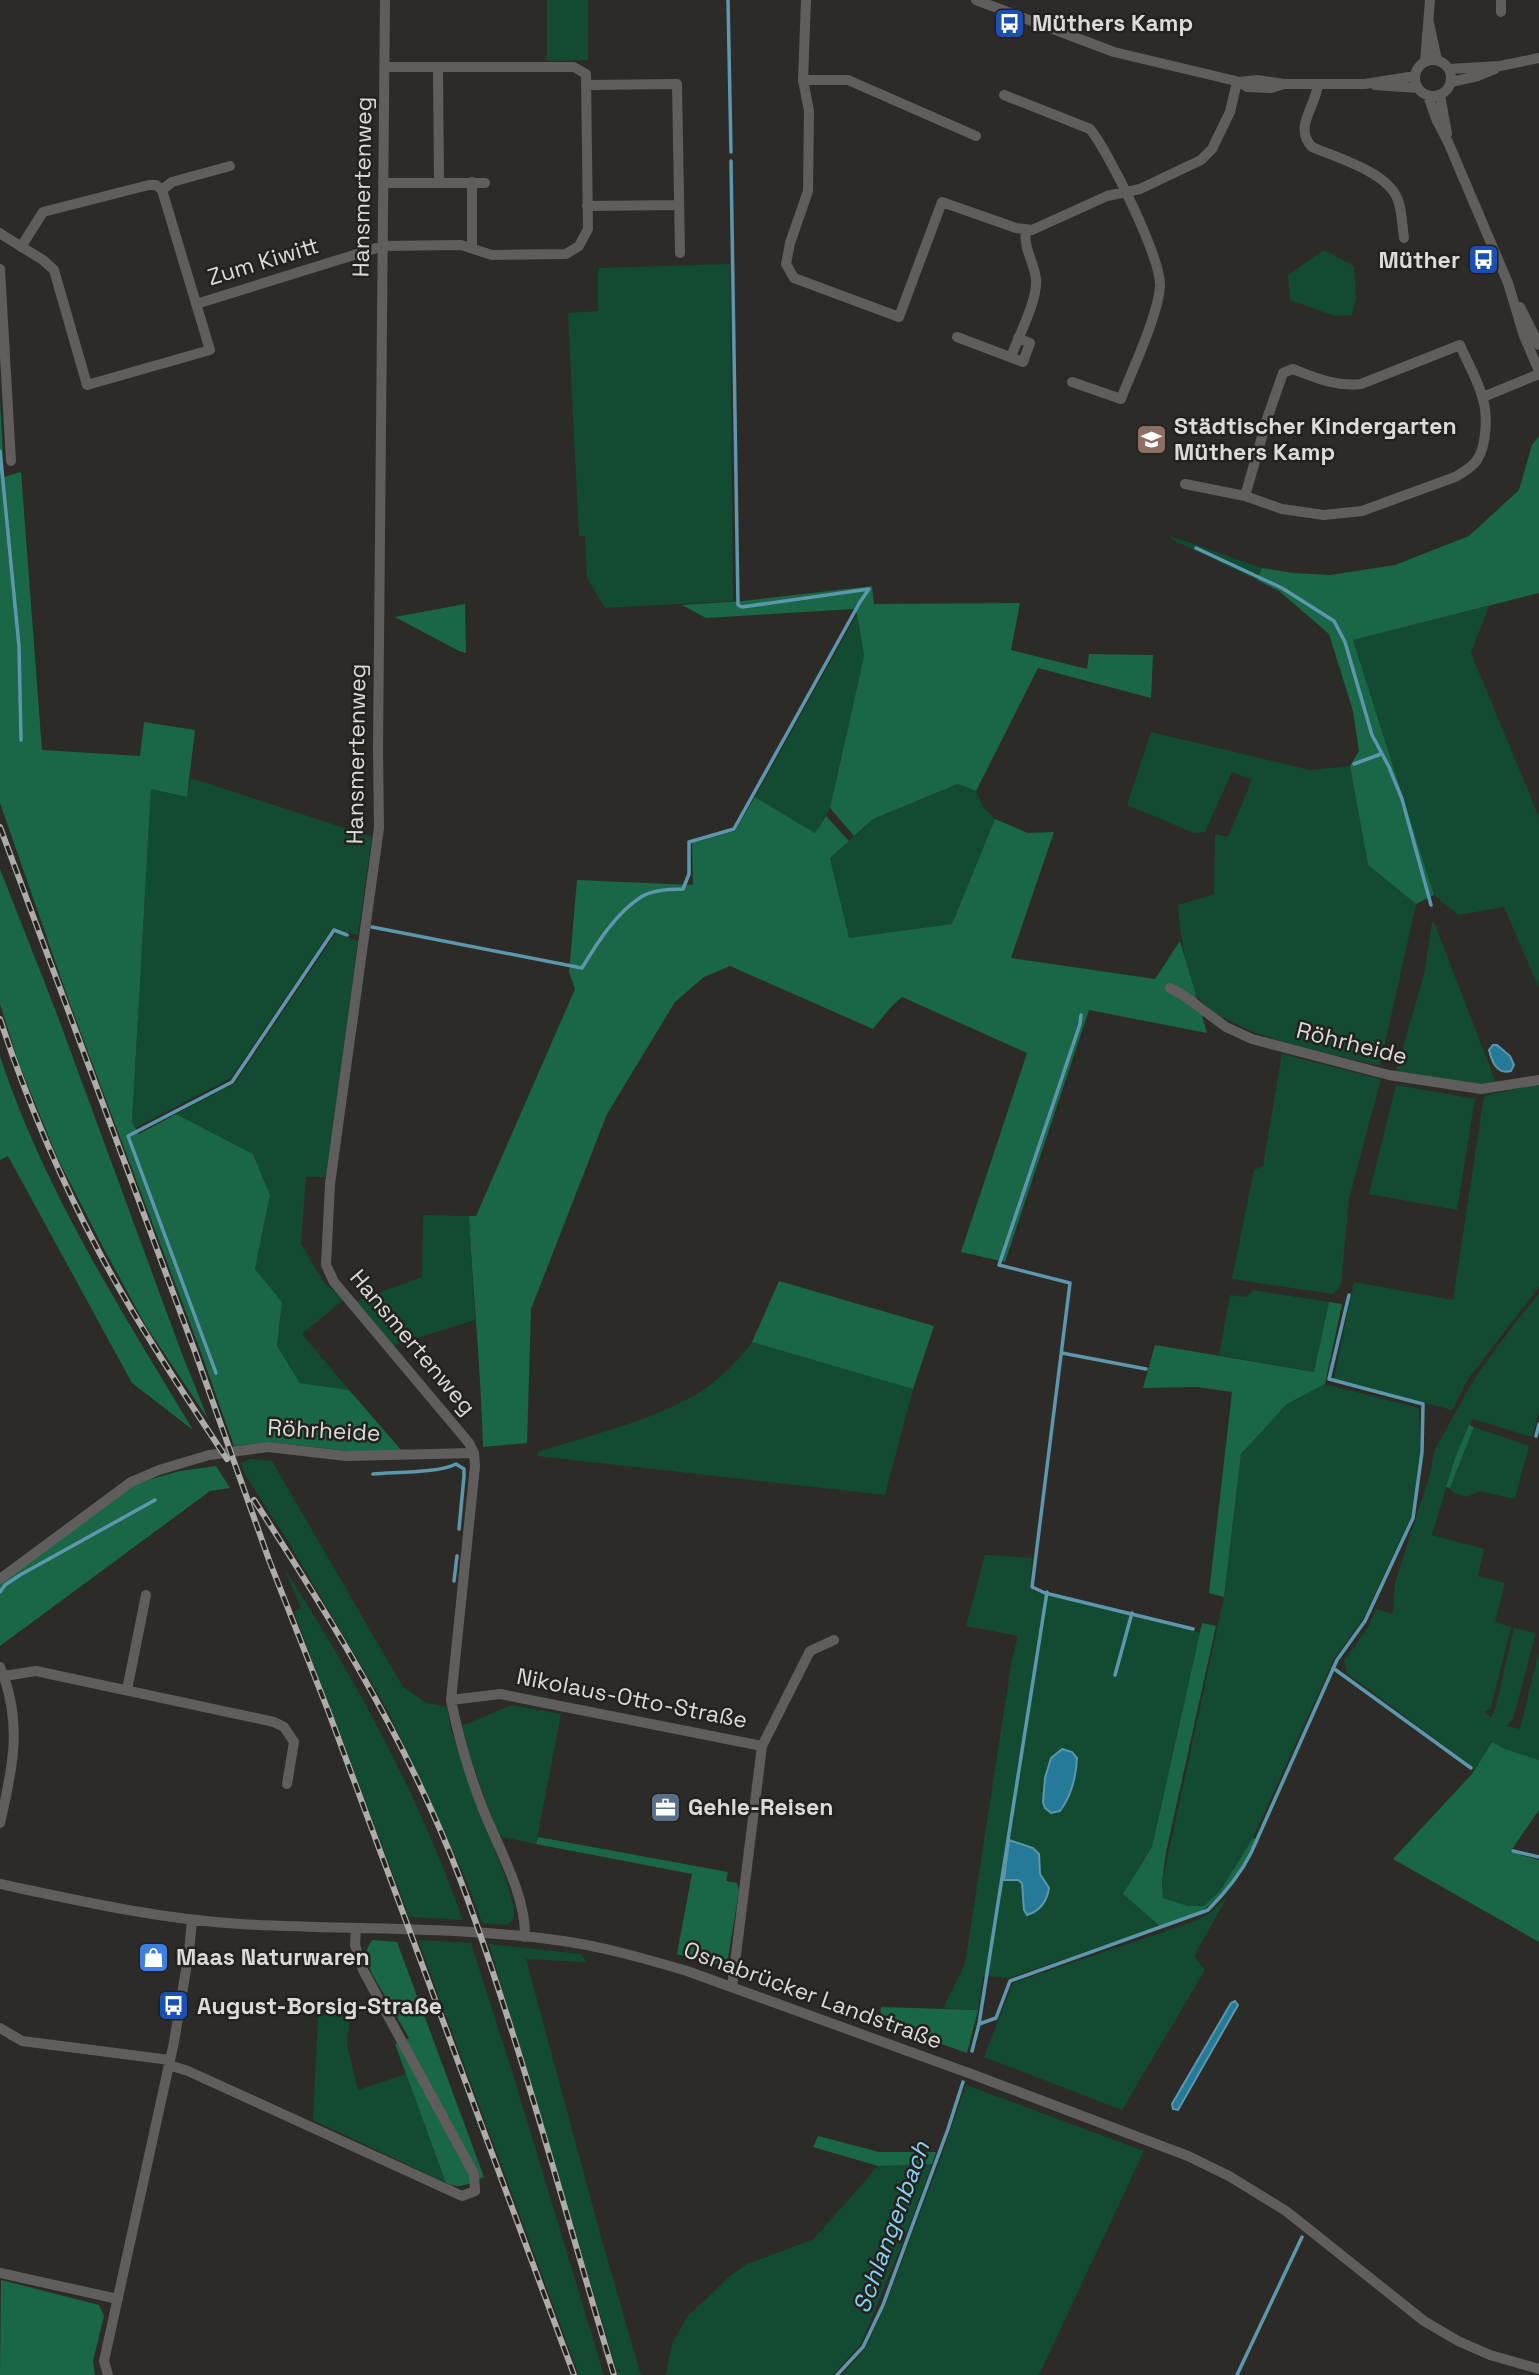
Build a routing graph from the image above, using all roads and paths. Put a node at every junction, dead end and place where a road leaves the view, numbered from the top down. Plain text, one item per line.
1 (385, 0) edge
2 (806, 0) edge
3 (976, 0) edge
4 (1430, 0) edge
5 (1502, 0) edge
6 (1501, 12) dead end
7 (1428, 20) junction
8 (1539, 58) edge
9 (1437, 61) junction
10 (1425, 62) junction
11 (1500, 66) junction
12 (385, 67) junction
13 (439, 67) junction
14 (1449, 69) junction
15 (1415, 76) junction
16 (803, 79) junction
17 (1238, 82) junction
18 (1451, 82) junction
19 (1318, 84) junction
20 (1365, 84) junction
21 (587, 85) junction
22 (1418, 88) junction
23 (1004, 95) dead end
24 (1434, 96) junction
25 (976, 136) dead end
26 (230, 166) dead end
27 (439, 182) junction
28 (472, 182) junction
29 (383, 183) junction
30 (485, 183) dead end
31 (162, 190) junction
32 (1125, 192) junction
33 (678, 205) junction
34 (587, 206) junction
35 (1026, 231) junction
36 (1, 238) edge
37 (1404, 238) dead end
38 (383, 246) junction
39 (21, 247) junction
40 (472, 248) junction
41 (680, 253) dead end
42 (0, 269) edge
43 (1507, 283) junction
44 (197, 304) junction
45 (957, 337) dead end
46 (1539, 345) edge
47 (1539, 373) edge
48 (1072, 382) dead end
49 (1483, 397) junction
50 (11, 461) dead end
51 (1185, 484) dead end
52 (1245, 496) junction
53 (1170, 989) dead end
54 (1539, 1080) edge
55 (474, 1453) junction
56 (0, 1579) edge
57 (146, 1595) dead end
58 (834, 1640) dead end
59 (2, 1671) edge
60 (127, 1690) junction
61 (451, 1700) junction
62 (762, 1746) junction
63 (287, 1784) dead end
64 (0, 1823) edge
65 (0, 1884) edge
66 (192, 1920) junction
67 (356, 1929) junction
68 (525, 1937) junction
69 (733, 1987) junction
70 (0, 2028) edge
71 (170, 2063) junction
72 (0, 2273) edge
73 (118, 2299) junction
74 (1539, 2369) edge
75 (108, 2375) edge

1 - 12 street, Hansmertenweg
2 - 16 street
3 - 17 street
4 - 7 street
5 - 6 street
7 - 9 street
7 - 10 street
8 - 11 street
9 - 10 street
9 - 14 street
10 - 15 street
11 - 14 street
11 - 18 street
12 - 13 street
12 - 29 street, Hansmertenweg
13 - 21 street
13 - 27 street
14 - 18 street
15 - 20 street
15 - 22 street
16 - 25 street
16 - 35 street
17 - 19 street
17 - 32 street
18 - 24 street
19 - 20 street
19 - 37 street
20 - 22 street
21 - 33 street
21 - 34 street, Zum Kiwitt
22 - 24 street
23 - 32 street
24 - 43 street
26 - 31 street
27 - 28 street
27 - 29 street
28 - 30 street
28 - 40 street
29 - 38 street, Hansmertenweg
31 - 39 street
31 - 44 street, Zum Kiwitt
32 - 35 street
32 - 48 street
33 - 34 street
33 - 41 street
34 - 40 street, Zum Kiwitt
35 - 45 street
36 - 39 street
38 - 40 street, Zum Kiwitt
38 - 44 street, Zum Kiwitt
38 - 55 street, Hansmertenweg
39 - 44 street, Zum Kiwitt
42 - 50 street
43 - 46 street
43 - 47 street
47 - 49 street
49 - 52 street
49 - 52 street
51 - 52 street
53 - 54 street, Röhrheide
55 - 56 street, Röhrheide
55 - 61 street
57 - 60 street
58 - 62 street, Nikolaus-Otto-Straße
59 - 60 street
59 - 64 street
60 - 63 street
61 - 62 street, Nikolaus-Otto-Straße
61 - 68 street
62 - 69 street, Nikolaus-Otto-Straße
65 - 66 street, Osnabrücker Landstraße
66 - 67 street, Osnabrücker Landstraße
66 - 71 street
67 - 68 street, Osnabrücker Landstraße
67 - 71 street
68 - 69 street, Osnabrücker Landstraße
69 - 74 street, Osnabrücker Landstraße
70 - 71 street
71 - 73 street
72 - 73 street
73 - 75 street

